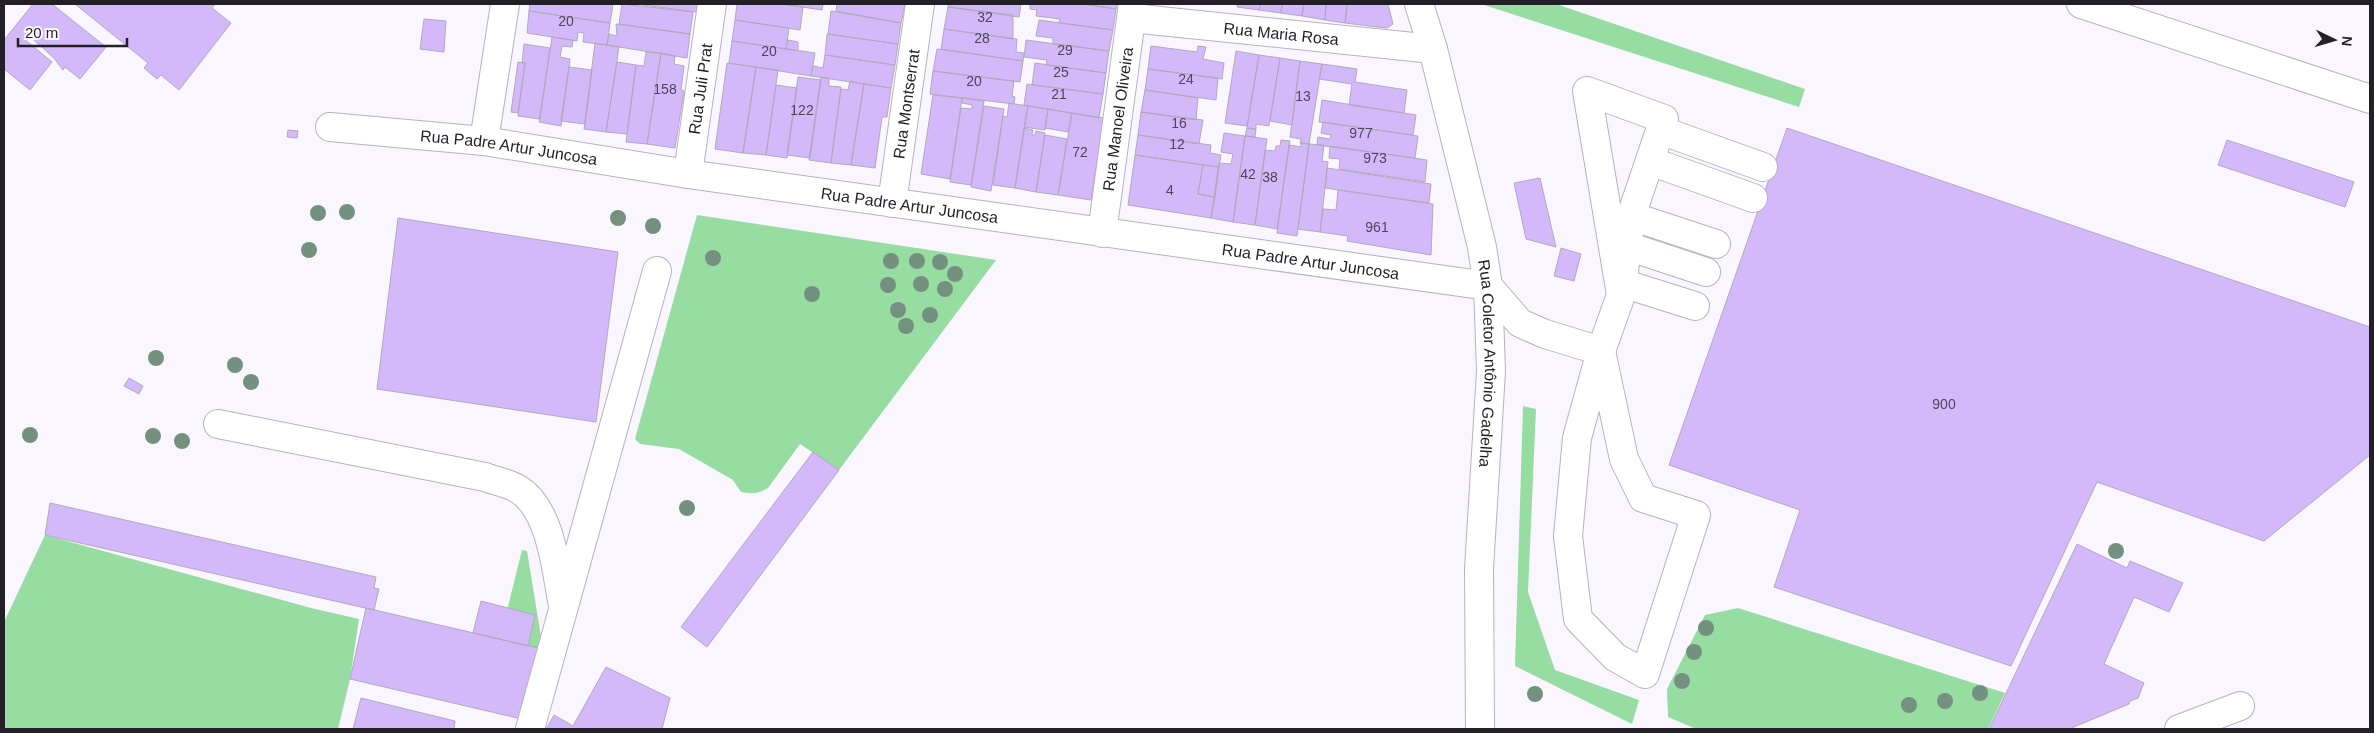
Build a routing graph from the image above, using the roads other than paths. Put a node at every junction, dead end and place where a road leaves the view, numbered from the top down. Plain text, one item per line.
1 (505, 4) edge
2 (712, 4) edge
3 (920, 4) edge
4 (1419, 4) edge
5 (2081, 4) edge
6 (1132, 11) edge
7 (1433, 48) junction
8 (2370, 100) edge
9 (330, 127) dead end
10 (1660, 130) junction
11 (484, 141) junction
12 (1650, 161) junction
13 (1763, 168) dead end
14 (688, 174) junction
15 (1753, 198) dead end
16 (892, 203) junction
17 (1631, 216) junction
18 (1102, 233) junction
19 (1716, 244) dead end
20 (1627, 246) junction
21 (657, 271) dead end
22 (1706, 272) dead end
23 (1488, 286) junction
24 (1621, 289) junction
25 (1694, 306) dead end
26 (1601, 351) junction
27 (218, 424) dead end
28 (564, 607) junction
29 (2240, 706) dead end
30 (530, 729) edge
31 (1480, 729) edge
32 (2179, 729) edge

1 - 11 street
2 - 14 street, Rua Juli Prat
3 - 16 street, Rua Montserrat
4 - 7 street, Rua Coletor Antônio Gadelha
5 - 8 street
6 - 7 street, Rua Maria Rosa
6 - 18 street, Rua Manoel Oliveira
7 - 23 street, Rua Coletor Antônio Gadelha
9 - 11 street, Rua Padre Artur Juncosa
10 - 12 street
10 - 13 street
10 - 24 street
11 - 14 street, Rua Padre Artur Juncosa
12 - 15 street
12 - 17 street
14 - 16 street, Rua Padre Artur Juncosa
16 - 18 street, Rua Padre Artur Juncosa
17 - 19 street
17 - 20 street
18 - 23 street, Rua Padre Artur Juncosa
20 - 22 street
20 - 24 street
21 - 28 street
23 - 26 street
23 - 31 street, Rua Coletor Antônio Gadelha
24 - 25 street
24 - 26 street
26 - 26 street
27 - 28 street
28 - 30 street
29 - 32 street

